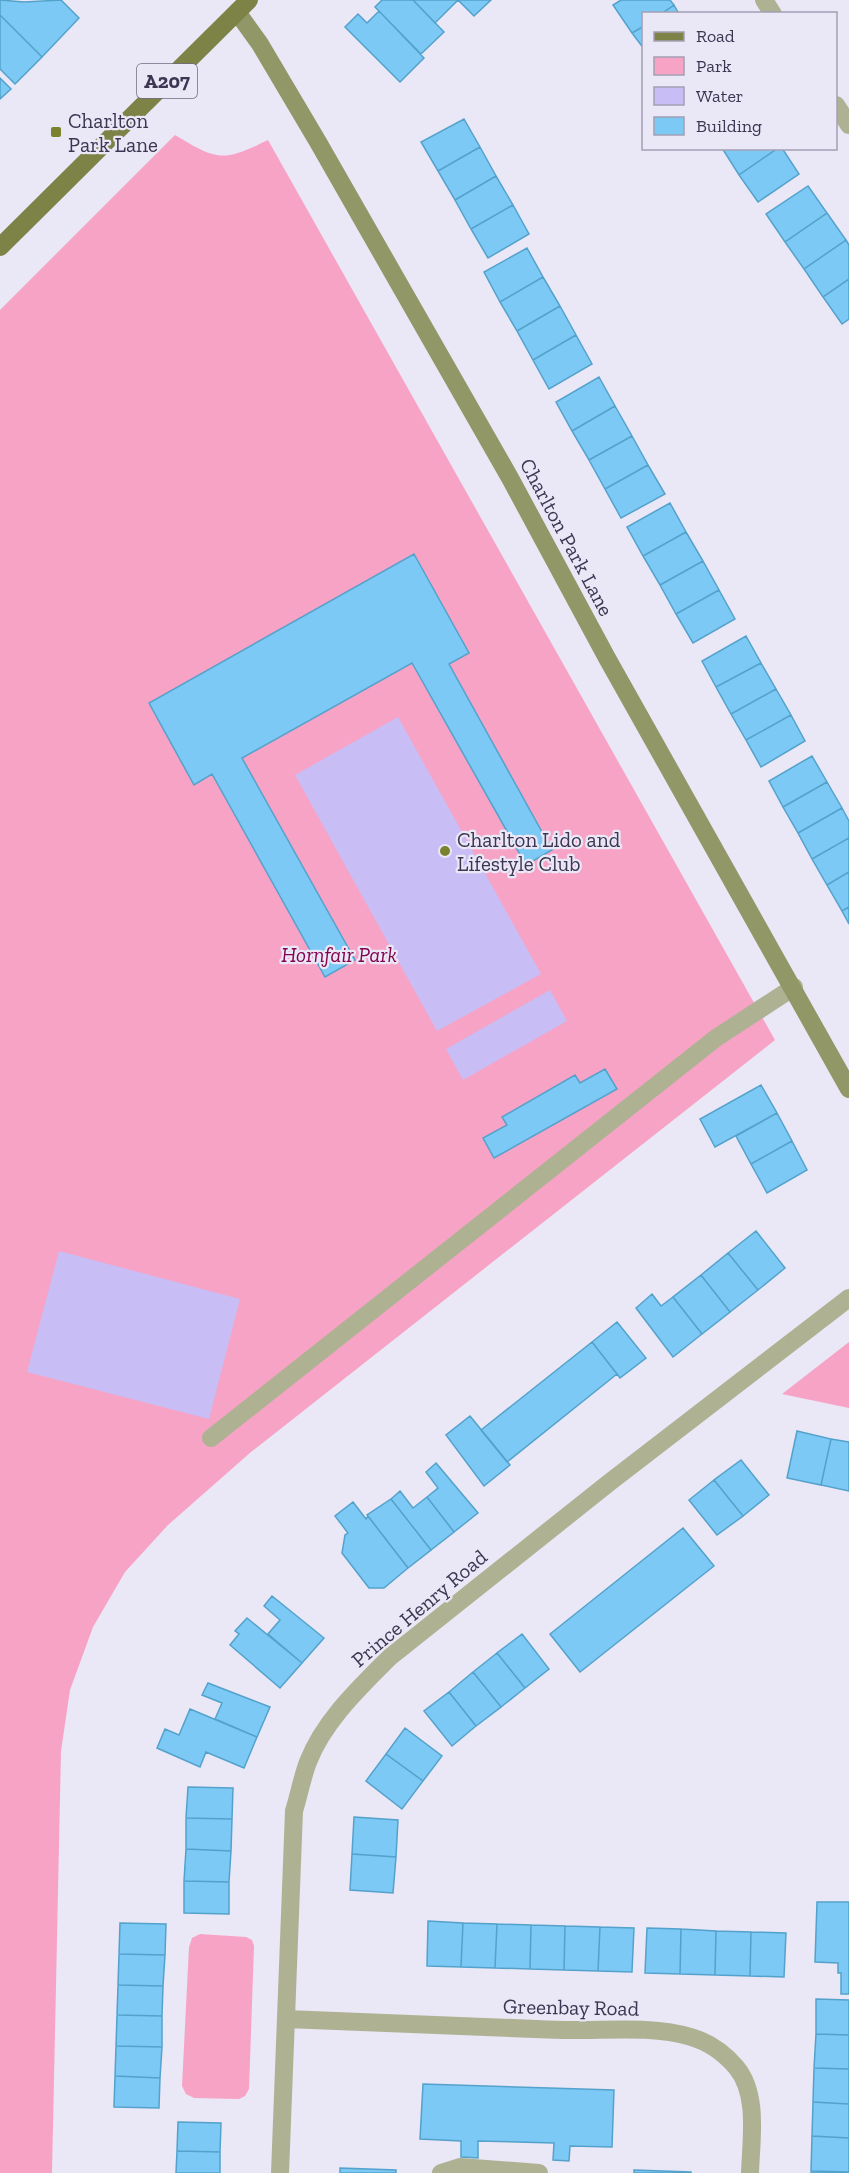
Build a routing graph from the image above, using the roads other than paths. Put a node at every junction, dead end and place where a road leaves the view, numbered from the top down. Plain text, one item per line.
1 (243, 6) edge
2 (837, 106) edge
3 (849, 124) edge
4 (0, 247) edge
5 (794, 987) junction
6 (849, 1089) edge
7 (849, 1298) edge
8 (211, 1438) dead end
9 (286, 2019) junction
10 (280, 2173) edge
11 (441, 2173) edge
12 (539, 2173) edge
13 (750, 2173) edge

1 - 4 main road, A207
1 - 5 street, Charlton Park Lane
2 - 3 street
5 - 6 street, Charlton Park Lane
5 - 8 street
7 - 9 street, Prince Henry Road
9 - 10 street, Prince Henry Road
9 - 13 street, Greenbay Road
11 - 12 street

